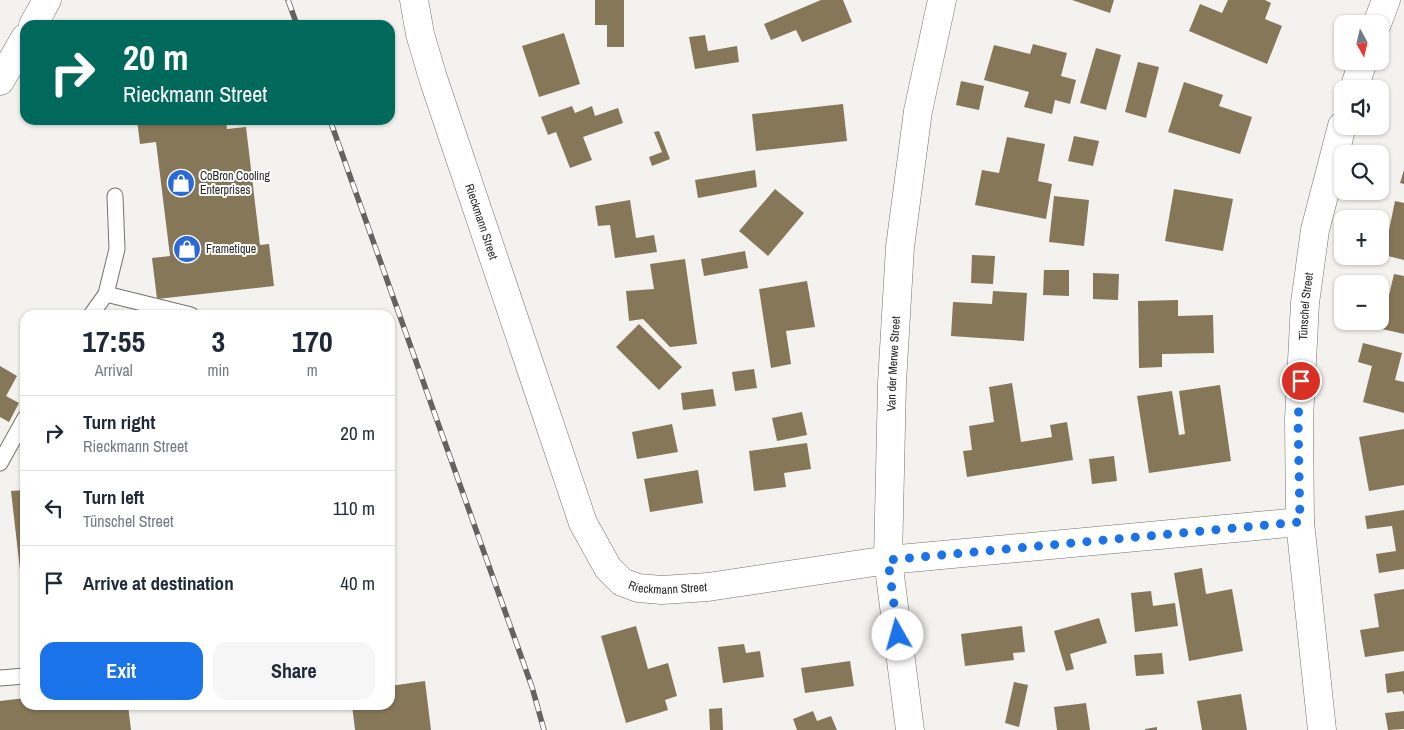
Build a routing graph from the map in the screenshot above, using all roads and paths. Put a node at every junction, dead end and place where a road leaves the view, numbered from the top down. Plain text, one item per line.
1 (47, 0) edge
2 (414, 0) edge
3 (942, 0) edge
4 (1386, 0) edge
5 (1380, 15) edge
6 (36, 20) edge
7 (20, 47) edge
8 (0, 81) edge
9 (1340, 135) edge
10 (115, 196) dead end
11 (106, 294) junction
12 (95, 310) edge
13 (170, 310) edge
14 (20, 427) edge
15 (0, 463) edge
16 (1300, 522) junction
17 (888, 560) junction
18 (20, 676) edge
19 (0, 678) edge
20 (910, 730) edge
21 (1322, 730) edge

1 - 6 street
2 - 17 street, Rieckmann Street
3 - 17 street, Van der Merwe Street
4 - 5 street
7 - 8 street
9 - 16 street, Tünschel Street
10 - 11 lane
11 - 12 lane
11 - 13 lane
14 - 15 lane
16 - 17 street, Rieckmann Street
16 - 21 street, Tünschel Street
17 - 20 street, Van der Merwe Street
18 - 19 lane

